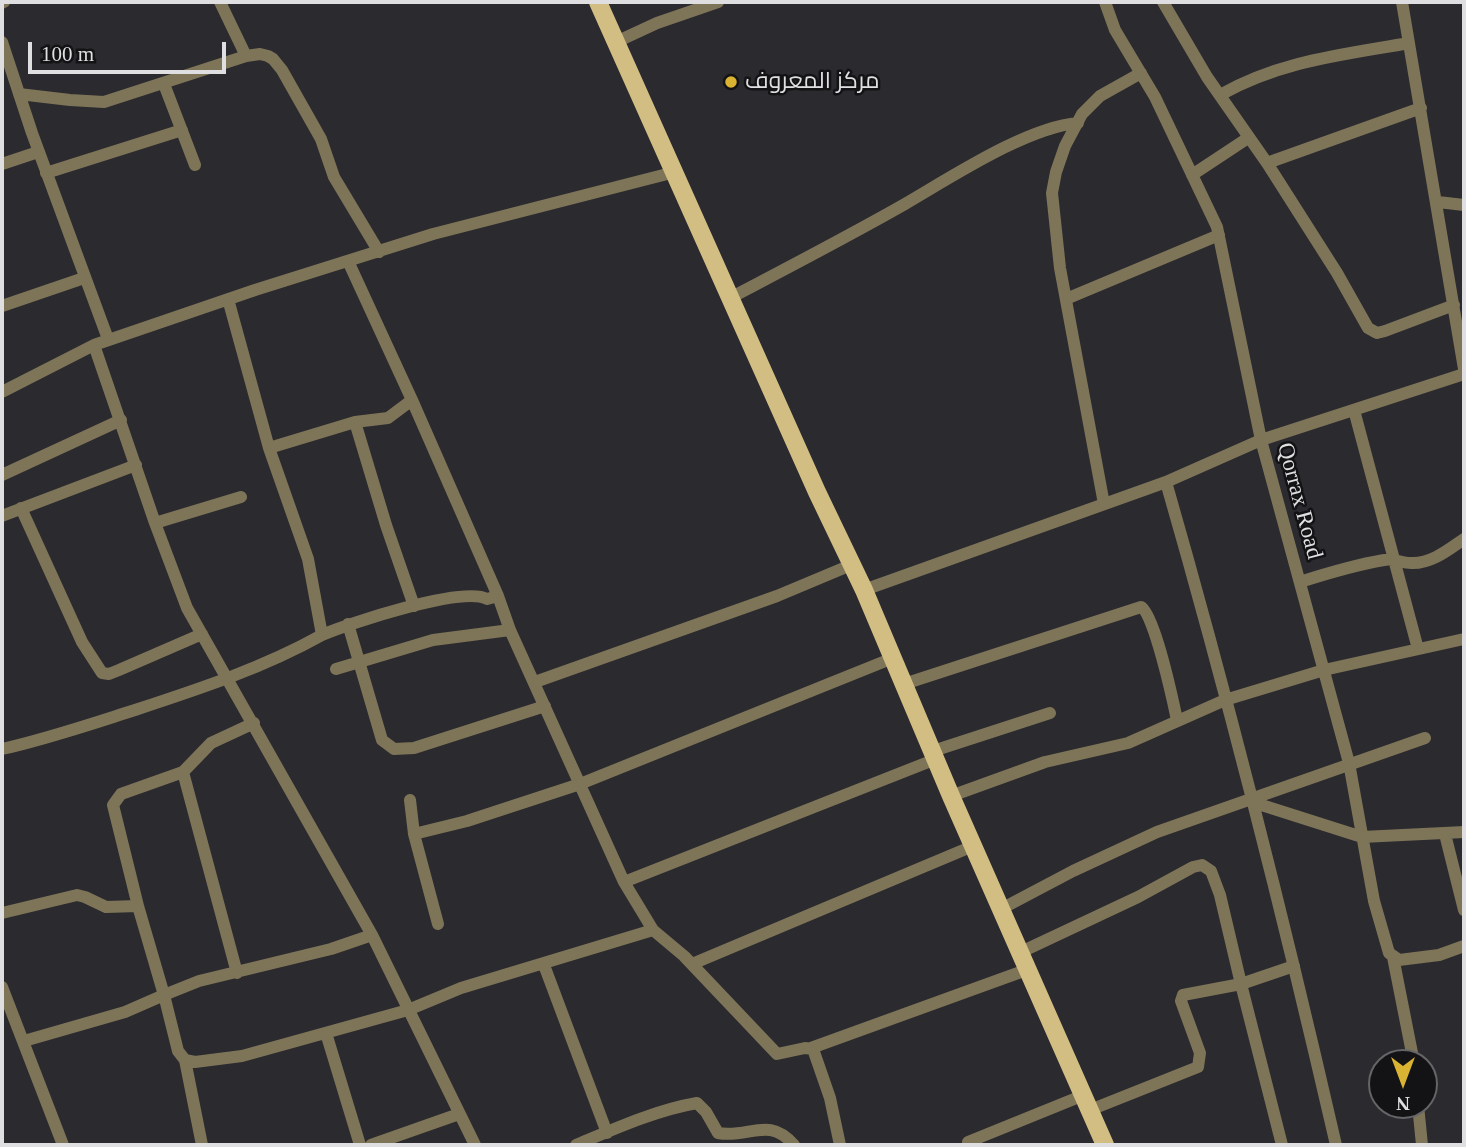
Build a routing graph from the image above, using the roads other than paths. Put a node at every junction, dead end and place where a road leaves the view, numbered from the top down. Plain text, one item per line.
1 (219, 2) edge
2 (598, 2) edge
3 (718, 2) edge
4 (1105, 2) edge
5 (1163, 2) edge
6 (1402, 2) edge
7 (2, 42) edge
8 (615, 42) junction
9 (1409, 43) junction
10 (4, 56) edge
11 (246, 56) junction
12 (1141, 73) junction
13 (164, 84) junction
14 (19, 93) junction
15 (1220, 95) junction
16 (1421, 108) junction
17 (1078, 123) junction
18 (182, 130) junction
19 (1248, 138) junction
20 (38, 152) junction
21 (1267, 163) junction
22 (2, 164) edge
23 (195, 165) dead end
24 (675, 172) junction
25 (46, 173) junction
26 (1192, 174) junction
27 (1438, 202) junction
28 (1464, 205) edge
29 (1219, 235) junction
30 (379, 252) junction
31 (348, 261) junction
32 (84, 278) junction
33 (730, 298) junction
34 (228, 299) junction
35 (1066, 299) junction
36 (1454, 305) junction
37 (2, 306) edge
38 (108, 339) junction
39 (94, 345) junction
40 (1464, 372) edge
41 (2, 392) edge
42 (412, 400) junction
43 (1354, 410) junction
44 (121, 420) junction
45 (355, 422) junction
46 (1261, 440) junction
47 (269, 448) junction
48 (136, 465) junction
49 (2, 475) edge
50 (1166, 482) junction
51 (241, 497) dead end
52 (1104, 504) junction
53 (21, 508) junction
54 (2, 516) edge
55 (155, 523) junction
56 (1464, 539) edge
57 (1393, 559) junction
58 (851, 565) junction
59 (1300, 582) junction
60 (864, 590) junction
61 (498, 596) junction
62 (414, 606) junction
63 (348, 624) junction
64 (510, 630) junction
65 (202, 634) junction
66 (322, 635) junction
67 (1464, 639) edge
68 (1418, 649) junction
69 (893, 658) junction
70 (360, 662) junction
71 (336, 669) dead end
72 (1324, 670) junction
73 (228, 678) junction
74 (535, 682) junction
75 (904, 684) junction
76 (1225, 700) junction
77 (545, 706) junction
78 (1050, 713) dead end
79 (1177, 720) junction
80 (254, 723) junction
81 (1424, 738) dead end
82 (2, 749) edge
83 (935, 755) junction
84 (1349, 763) junction
85 (183, 772) junction
86 (580, 784) junction
87 (951, 796) junction
88 (410, 800) dead end
89 (1251, 800) junction
90 (1464, 832) edge
91 (414, 834) junction
92 (1445, 834) junction
93 (1362, 837) junction
94 (973, 846) junction
95 (624, 882) junction
96 (138, 906) junction
97 (1001, 909) junction
98 (1464, 910) edge
99 (2, 913) edge
100 (438, 924) dead end
101 (653, 930) junction
102 (372, 935) junction
103 (1464, 946) edge
104 (1021, 952) junction
105 (1393, 957) junction
106 (692, 964) junction
107 (544, 965) junction
108 (1294, 966) junction
109 (1029, 969) junction
110 (237, 973) junction
111 (1241, 984) junction
112 (2, 988) edge
113 (164, 995) junction
114 (4, 1001) edge
115 (408, 1010) junction
116 (326, 1032) junction
117 (24, 1041) junction
118 (811, 1048) junction
119 (1411, 1049) edge
120 (185, 1060) junction
121 (1087, 1102) junction
122 (459, 1114) junction
123 (1419, 1119) edge
124 (607, 1133) junction
125 (966, 1144) edge
126 (63, 1145) edge
127 (202, 1145) edge
128 (360, 1145) edge
129 (371, 1145) edge
130 (475, 1145) edge
131 (576, 1145) edge
132 (794, 1145) edge
133 (840, 1145) edge
134 (1105, 1145) edge
135 (1282, 1145) edge
136 (1336, 1145) edge
137 (1422, 1145) edge

1 - 11 street
2 - 8 main road
3 - 8 street
4 - 12 street, Qorrax Road
5 - 15 street
6 - 9 street
7 - 10 street
8 - 24 main road
9 - 15 street
9 - 16 street
10 - 14 street
11 - 13 street
11 - 30 street
12 - 17 street
12 - 26 street, Qorrax Road
13 - 14 street
13 - 18 street
14 - 20 street
15 - 19 street
16 - 21 street
16 - 27 street
17 - 33 street
17 - 35 street
18 - 23 street
18 - 25 street
19 - 21 street
19 - 26 street
20 - 22 street
20 - 25 street
21 - 36 street
24 - 30 street
24 - 33 main road
25 - 32 street
26 - 29 street, Qorrax Road
27 - 28 street
27 - 36 street
29 - 35 street
29 - 46 street, Qorrax Road
30 - 31 street
31 - 34 street
31 - 42 street
32 - 37 street
32 - 38 street
33 - 58 main road
34 - 38 street
34 - 47 street
35 - 52 street
36 - 40 street
38 - 39 street
39 - 41 street
39 - 44 street
40 - 43 street
42 - 45 street
42 - 61 street
43 - 46 street
43 - 57 street
44 - 48 street
44 - 49 street
45 - 47 street
45 - 62 street
46 - 50 street
46 - 59 street, Qorrax Road
47 - 66 street
48 - 53 street
48 - 55 street
50 - 52 street
50 - 76 street
51 - 55 street
52 - 60 street
53 - 54 street
53 - 65 street
55 - 65 street
56 - 57 street
57 - 59 street
57 - 68 street
58 - 60 main road
58 - 74 street
59 - 72 street, Qorrax Road
60 - 69 main road
61 - 62 street
61 - 64 street
62 - 63 street
63 - 66 street
63 - 70 street
64 - 70 street
64 - 74 street
65 - 73 street
66 - 73 street
67 - 68 street
68 - 72 street
69 - 75 main road
69 - 86 street
70 - 71 street
70 - 77 street
72 - 76 street
72 - 84 street, Qorrax Road
73 - 80 street
73 - 82 street
74 - 77 street
75 - 79 street
75 - 83 main road
76 - 79 street
76 - 89 street
77 - 86 street
78 - 83 street
79 - 87 street
80 - 85 street
80 - 102 street
81 - 84 street
83 - 87 main road
83 - 95 street
84 - 89 street
84 - 93 street, Qorrax Road
85 - 96 street
85 - 110 street
86 - 91 street
86 - 95 street
87 - 94 main road
88 - 91 street
89 - 93 street
89 - 97 street
89 - 108 street
90 - 92 street
91 - 100 street
92 - 93 street
92 - 98 street
93 - 105 street, Qorrax Road
94 - 97 main road
94 - 106 street
95 - 101 street
96 - 99 street
96 - 113 street
97 - 104 main road
101 - 106 street
101 - 107 street
102 - 110 street
102 - 115 street
103 - 105 street
104 - 109 main road
104 - 111 street
105 - 119 street, Qorrax Road
106 - 118 street
107 - 115 street
107 - 124 street
108 - 111 street
108 - 136 street
109 - 118 street
109 - 121 main road
110 - 113 street
111 - 121 street
111 - 135 street
112 - 114 street
113 - 117 street
113 - 120 street
114 - 117 street
115 - 116 street
115 - 122 street
116 - 120 street
116 - 128 street
117 - 126 street
118 - 133 street
120 - 127 street
121 - 125 street
121 - 134 main road
122 - 129 street
122 - 130 street
123 - 137 street
124 - 131 street
124 - 132 street

